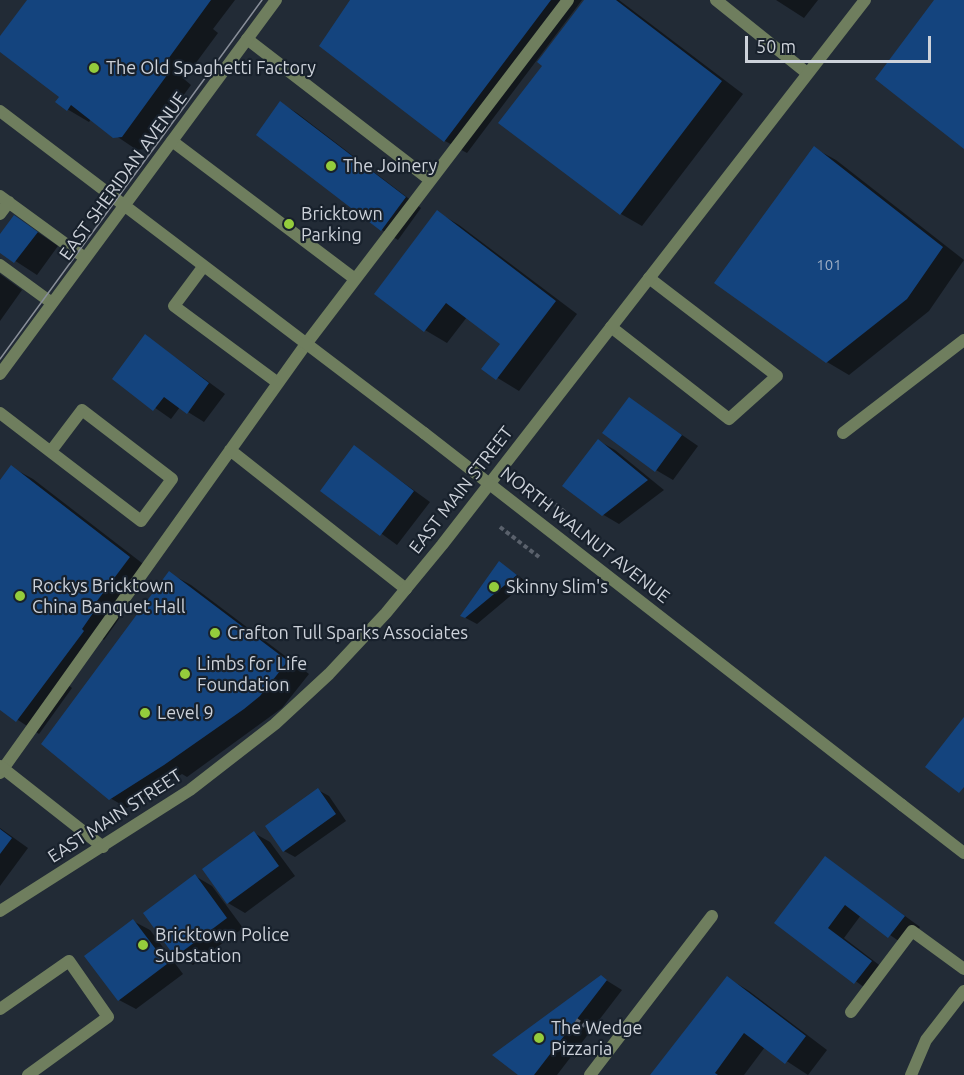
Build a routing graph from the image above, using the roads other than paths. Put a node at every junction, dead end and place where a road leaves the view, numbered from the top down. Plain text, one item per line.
1 (276, 0) edge
2 (568, 0) edge
3 (716, 0) edge
4 (865, 0) edge
5 (247, 39) junction
6 (807, 73) junction
7 (0, 111) edge
8 (172, 141) junction
9 (430, 180) junction
10 (4, 199) edge
11 (123, 207) junction
12 (0, 214) edge
13 (85, 258) junction
14 (0, 265) edge
15 (202, 267) junction
16 (649, 278) junction
17 (355, 279) junction
18 (52, 303) junction
19 (611, 327) junction
20 (964, 340) edge
21 (306, 344) junction
22 (0, 374) edge
23 (278, 382) junction
24 (0, 413) edge
25 (843, 433) dead end
26 (230, 450) junction
27 (51, 451) junction
28 (406, 589) junction
29 (1, 769) edge
30 (103, 847) junction
31 (964, 853) edge
32 (0, 911) edge
33 (712, 916) dead end
34 (964, 969) edge
35 (964, 991) edge
36 (0, 1009) edge
37 (851, 1012) dead end
38 (28, 1075) edge
39 (590, 1075) edge
40 (911, 1075) edge

1 - 5 street, EAST SHERIDAN AVENUE
2 - 9 street
3 - 6 street
4 - 6 street, EAST MAIN STREET
5 - 8 street, EAST SHERIDAN AVENUE
5 - 9 street
6 - 16 street, EAST MAIN STREET
7 - 11 street, NORTH WALNUT AVENUE
8 - 11 street, EAST SHERIDAN AVENUE
8 - 17 street
9 - 17 street
10 - 12 street
10 - 13 street
11 - 13 street, EAST SHERIDAN AVENUE
11 - 15 street, NORTH WALNUT AVENUE
13 - 18 street, EAST SHERIDAN AVENUE
14 - 18 street
15 - 21 street, NORTH WALNUT AVENUE
15 - 23 street
16 - 19 street, EAST MAIN STREET
16 - 19 street
17 - 21 street
18 - 22 street, EAST SHERIDAN AVENUE
19 - 28 street, EAST MAIN STREET
20 - 25 street
21 - 23 street
21 - 31 street, NORTH WALNUT AVENUE, bridge
23 - 26 street
24 - 27 street
26 - 28 street
26 - 29 street
27 - 27 street
28 - 30 street, EAST MAIN STREET
29 - 30 street
30 - 32 street, EAST MAIN STREET
33 - 39 street
34 - 37 street
35 - 40 street
36 - 38 street

